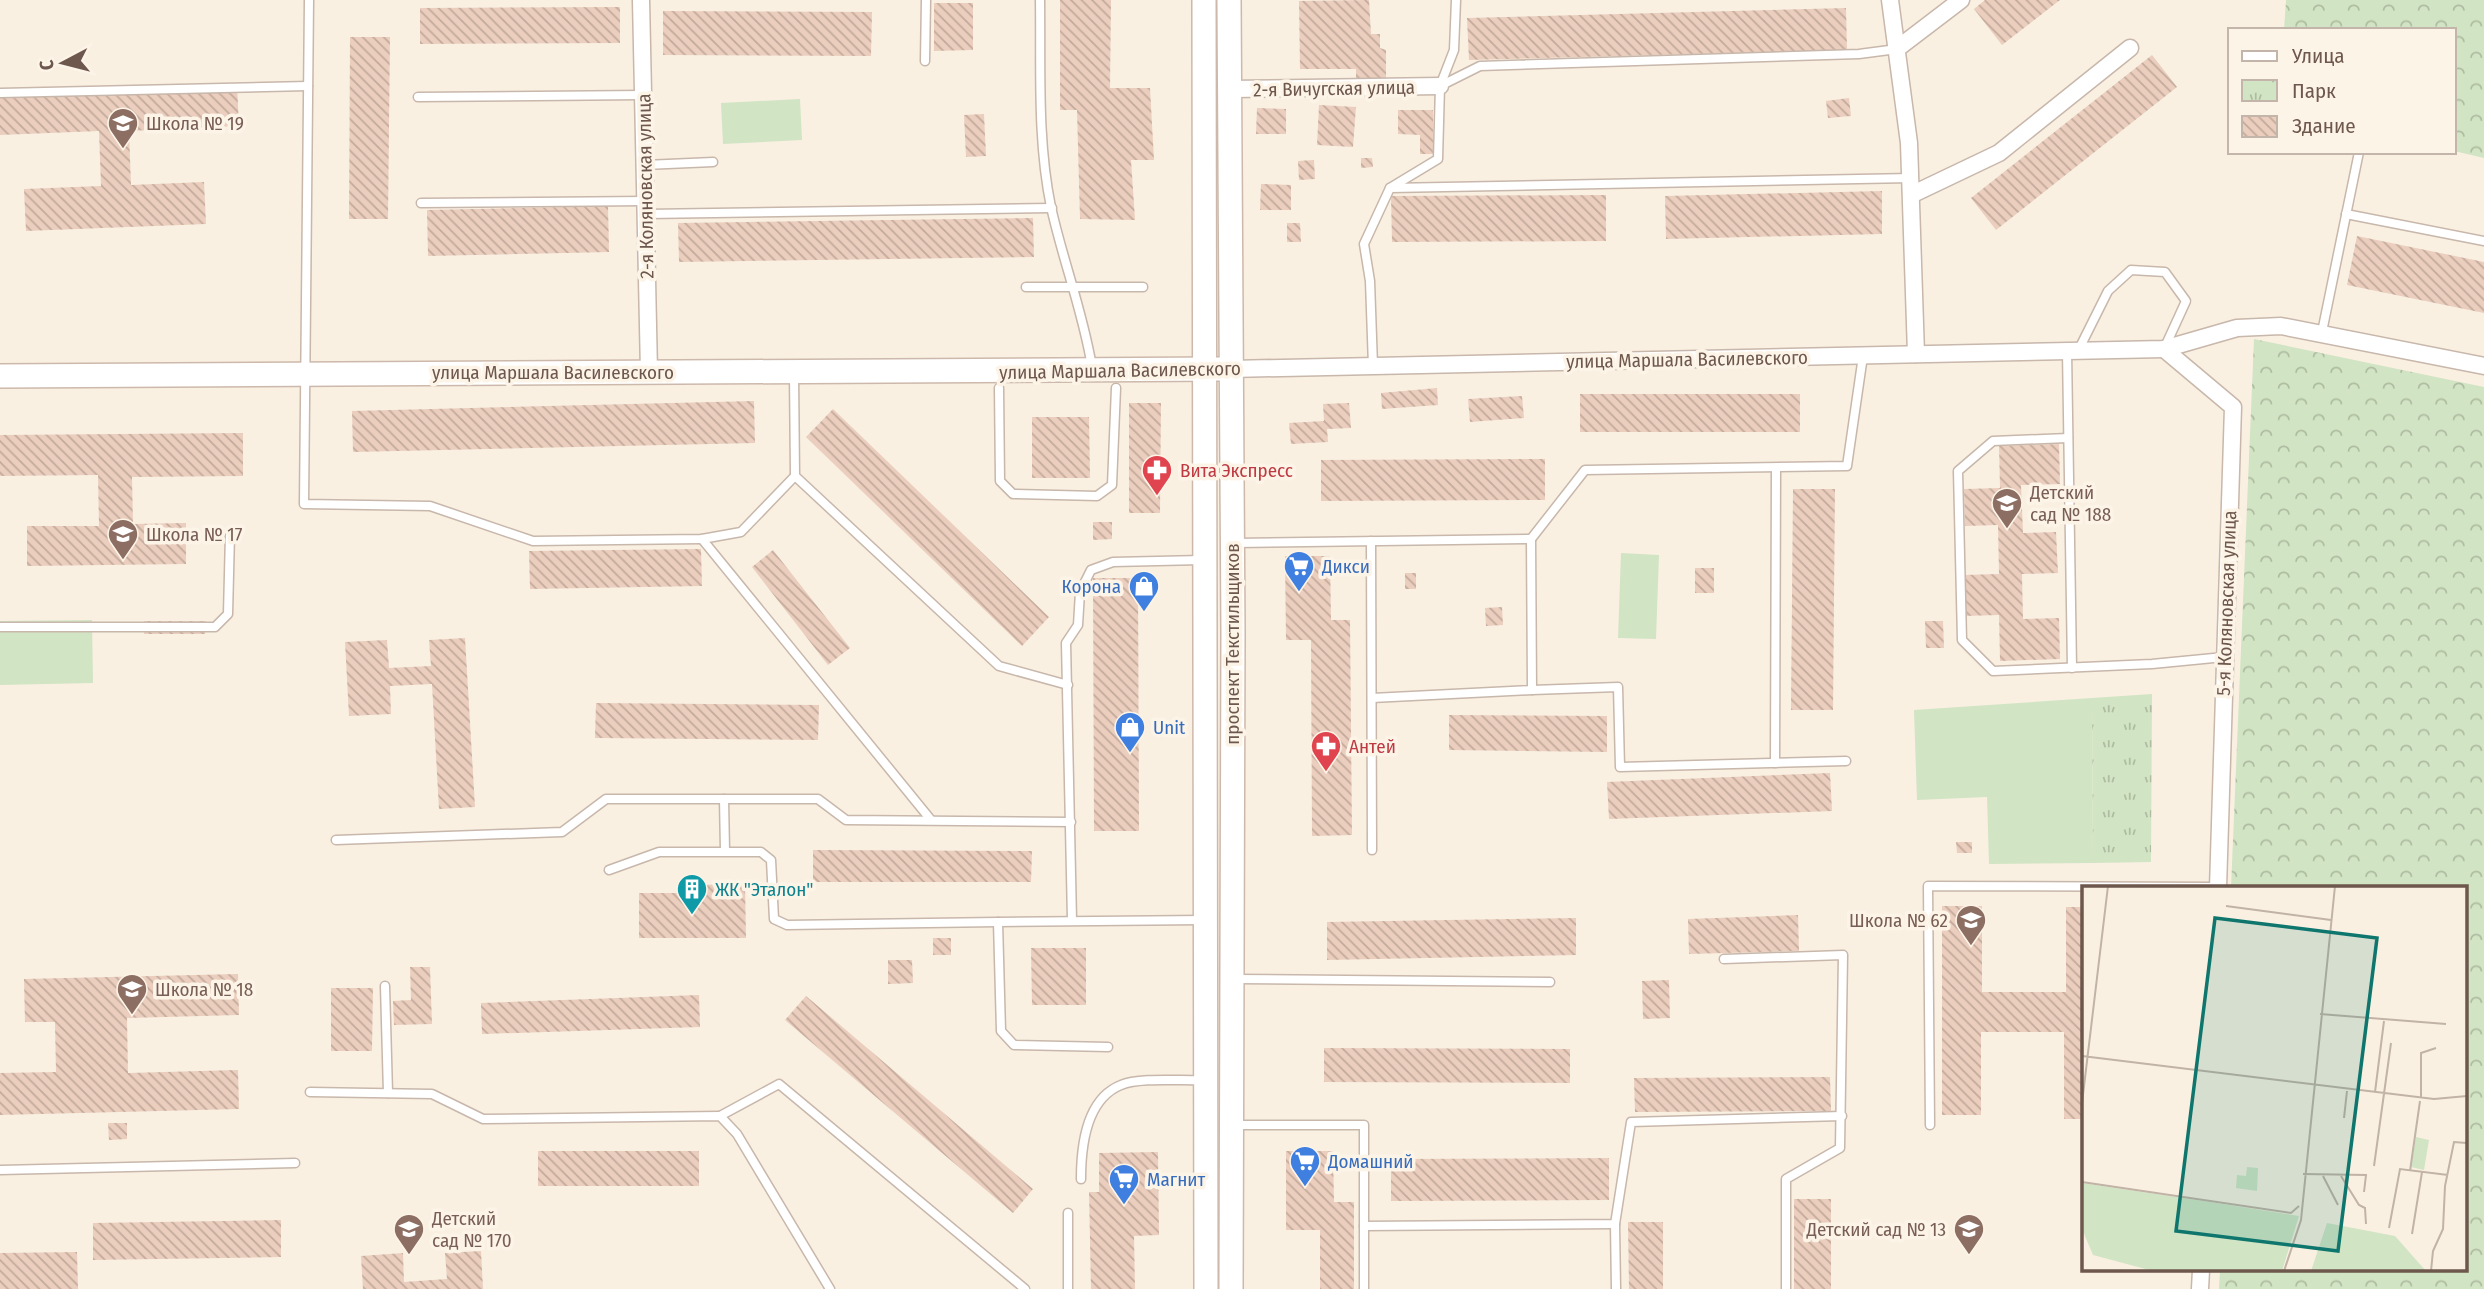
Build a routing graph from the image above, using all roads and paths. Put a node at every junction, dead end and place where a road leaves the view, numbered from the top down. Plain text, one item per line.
1 (309, 0) edge
2 (641, 0) edge
3 (926, 0) edge
4 (1041, 0) edge
5 (1204, 0) edge
6 (1229, 0) edge
7 (1456, 0) edge
8 (1890, 0) edge
9 (1961, 0) edge
10 (1898, 48) junction
11 (2130, 48) dead end
12 (925, 61) dead end
13 (308, 86) junction
14 (1440, 86) junction
15 (1228, 89) junction
16 (0, 93) edge
17 (643, 95) junction
18 (418, 97) dead end
19 (2359, 154) edge
20 (713, 162) dead end
21 (645, 165) junction
22 (1912, 186) junction
23 (1390, 188) junction
24 (421, 203) dead end
25 (646, 207) junction
26 (1052, 208) junction
27 (2346, 214) junction
28 (2484, 240) edge
29 (1073, 286) junction
30 (1143, 287) dead end
31 (1026, 288) dead end
32 (2322, 332) junction
33 (2164, 349) junction
34 (2072, 351) junction
35 (1916, 354) junction
36 (1863, 355) junction
37 (1373, 366) junction
38 (2484, 366) edge
39 (1205, 369) junction
40 (1231, 369) junction
41 (1093, 370) junction
42 (649, 372) junction
43 (794, 372) junction
44 (306, 374) junction
45 (0, 376) edge
46 (999, 388) dead end
47 (1116, 388) dead end
48 (2068, 438) junction
49 (1776, 468) junction
50 (795, 476) junction
51 (230, 534) dead end
52 (702, 538) junction
53 (1531, 539) junction
54 (1371, 541) junction
55 (1232, 543) junction
56 (1207, 560) junction
57 (0, 627) edge
58 (2224, 657) junction
59 (2072, 668) junction
60 (1068, 685) junction
61 (1532, 690) junction
62 (1372, 698) junction
63 (1846, 761) dead end
64 (1775, 763) junction
65 (724, 799) junction
66 (931, 820) junction
67 (1071, 822) junction
68 (336, 840) dead end
69 (1373, 850) dead end
70 (725, 851) junction
71 (609, 870) dead end
72 (2218, 886) edge
73 (2082, 887) edge
74 (1072, 920) junction
75 (1205, 920) junction
76 (998, 922) junction
77 (1724, 959) dead end
78 (1231, 979) junction
79 (1550, 982) dead end
80 (385, 986) dead end
81 (1108, 1047) dead end
82 (1205, 1080) junction
83 (310, 1092) dead end
84 (388, 1093) junction
85 (720, 1116) junction
86 (1842, 1116) junction
87 (1232, 1125) junction
88 (1930, 1125) dead end
89 (295, 1163) dead end
90 (0, 1170) edge
91 (1081, 1179) dead end
92 (1068, 1213) dead end
93 (1615, 1224) junction
94 (1364, 1226) junction
95 (830, 1289) edge
96 (1025, 1289) edge
97 (1068, 1289) edge
98 (1206, 1289) edge
99 (1231, 1289) edge
100 (1364, 1289) edge
101 (1616, 1289) edge
102 (1786, 1289) edge

1 - 13 lane
2 - 17 street, 2-я Коляновская улица
3 - 12 lane
4 - 26 lane
5 - 39 main road, проспект Текстильщиков
6 - 15 main road, проспект Текстильщиков
7 - 14 lane
8 - 10 street
9 - 10 street
10 - 14 lane
10 - 22 street
11 - 22 street
13 - 16 lane
13 - 44 lane
14 - 15 street, 2-я Вичугская улица
14 - 23 lane
15 - 40 main road, проспект Текстильщиков
17 - 18 lane
17 - 21 street, 2-я Коляновская улица
19 - 27 lane
20 - 21 lane
21 - 25 street, 2-я Коляновская улица
22 - 23 lane
22 - 35 street
23 - 37 lane
24 - 25 lane
25 - 26 lane
25 - 42 street, 2-я Коляновская улица
26 - 29 lane
27 - 28 lane
27 - 32 lane
29 - 30 lane
29 - 31 lane
29 - 41 lane
32 - 33 street, улица Маршала Василевского
32 - 38 street, улица Маршала Василевского
33 - 34 street, улица Маршала Василевского
33 - 34 lane
33 - 58 street, 5-я Коляновская улица
34 - 35 street, улица Маршала Василевского
34 - 48 lane
35 - 36 street, улица Маршала Василевского
36 - 37 street, улица Маршала Василевского
36 - 49 lane
37 - 40 street, улица Маршала Василевского
39 - 40 main road, улица Маршала Василевского
39 - 41 main road, улица Маршала Василевского
39 - 56 main road, проспект Текстильщиков
40 - 55 main road, проспект Текстильщиков
41 - 43 main road, улица Маршала Василевского
42 - 43 main road, улица Маршала Василевского
42 - 44 main road, улица Маршала Василевского
43 - 50 lane
44 - 45 main road, улица Маршала Василевского
44 - 52 lane
46 - 47 lane
48 - 59 lane
48 - 59 lane
49 - 53 lane
49 - 64 lane
50 - 52 lane
50 - 60 lane
51 - 57 lane
52 - 66 lane
53 - 54 lane
53 - 61 lane
54 - 55 lane
54 - 62 lane
55 - 78 main road, проспект Текстильщиков
56 - 60 lane
56 - 75 main road, проспект Текстильщиков
58 - 59 lane
58 - 72 street, 5-я Коляновская улица
60 - 67 lane
61 - 62 lane
61 - 64 lane
62 - 69 lane
63 - 64 lane
65 - 66 lane
65 - 68 lane
65 - 70 lane
66 - 67 lane
67 - 74 lane
70 - 71 lane
70 - 76 lane
73 - 88 lane
74 - 75 lane
74 - 76 lane
75 - 82 main road, проспект Текстильщиков
76 - 81 lane
77 - 86 lane
78 - 79 lane
78 - 87 main road, проспект Текстильщиков
80 - 84 lane
82 - 91 lane
82 - 98 main road, проспект Текстильщиков
83 - 84 lane
84 - 85 lane
85 - 95 lane
85 - 96 lane
86 - 93 lane
86 - 102 lane
87 - 94 lane
87 - 99 main road, проспект Текстильщиков
89 - 90 lane
92 - 97 lane
93 - 94 lane
93 - 101 lane
94 - 100 lane

